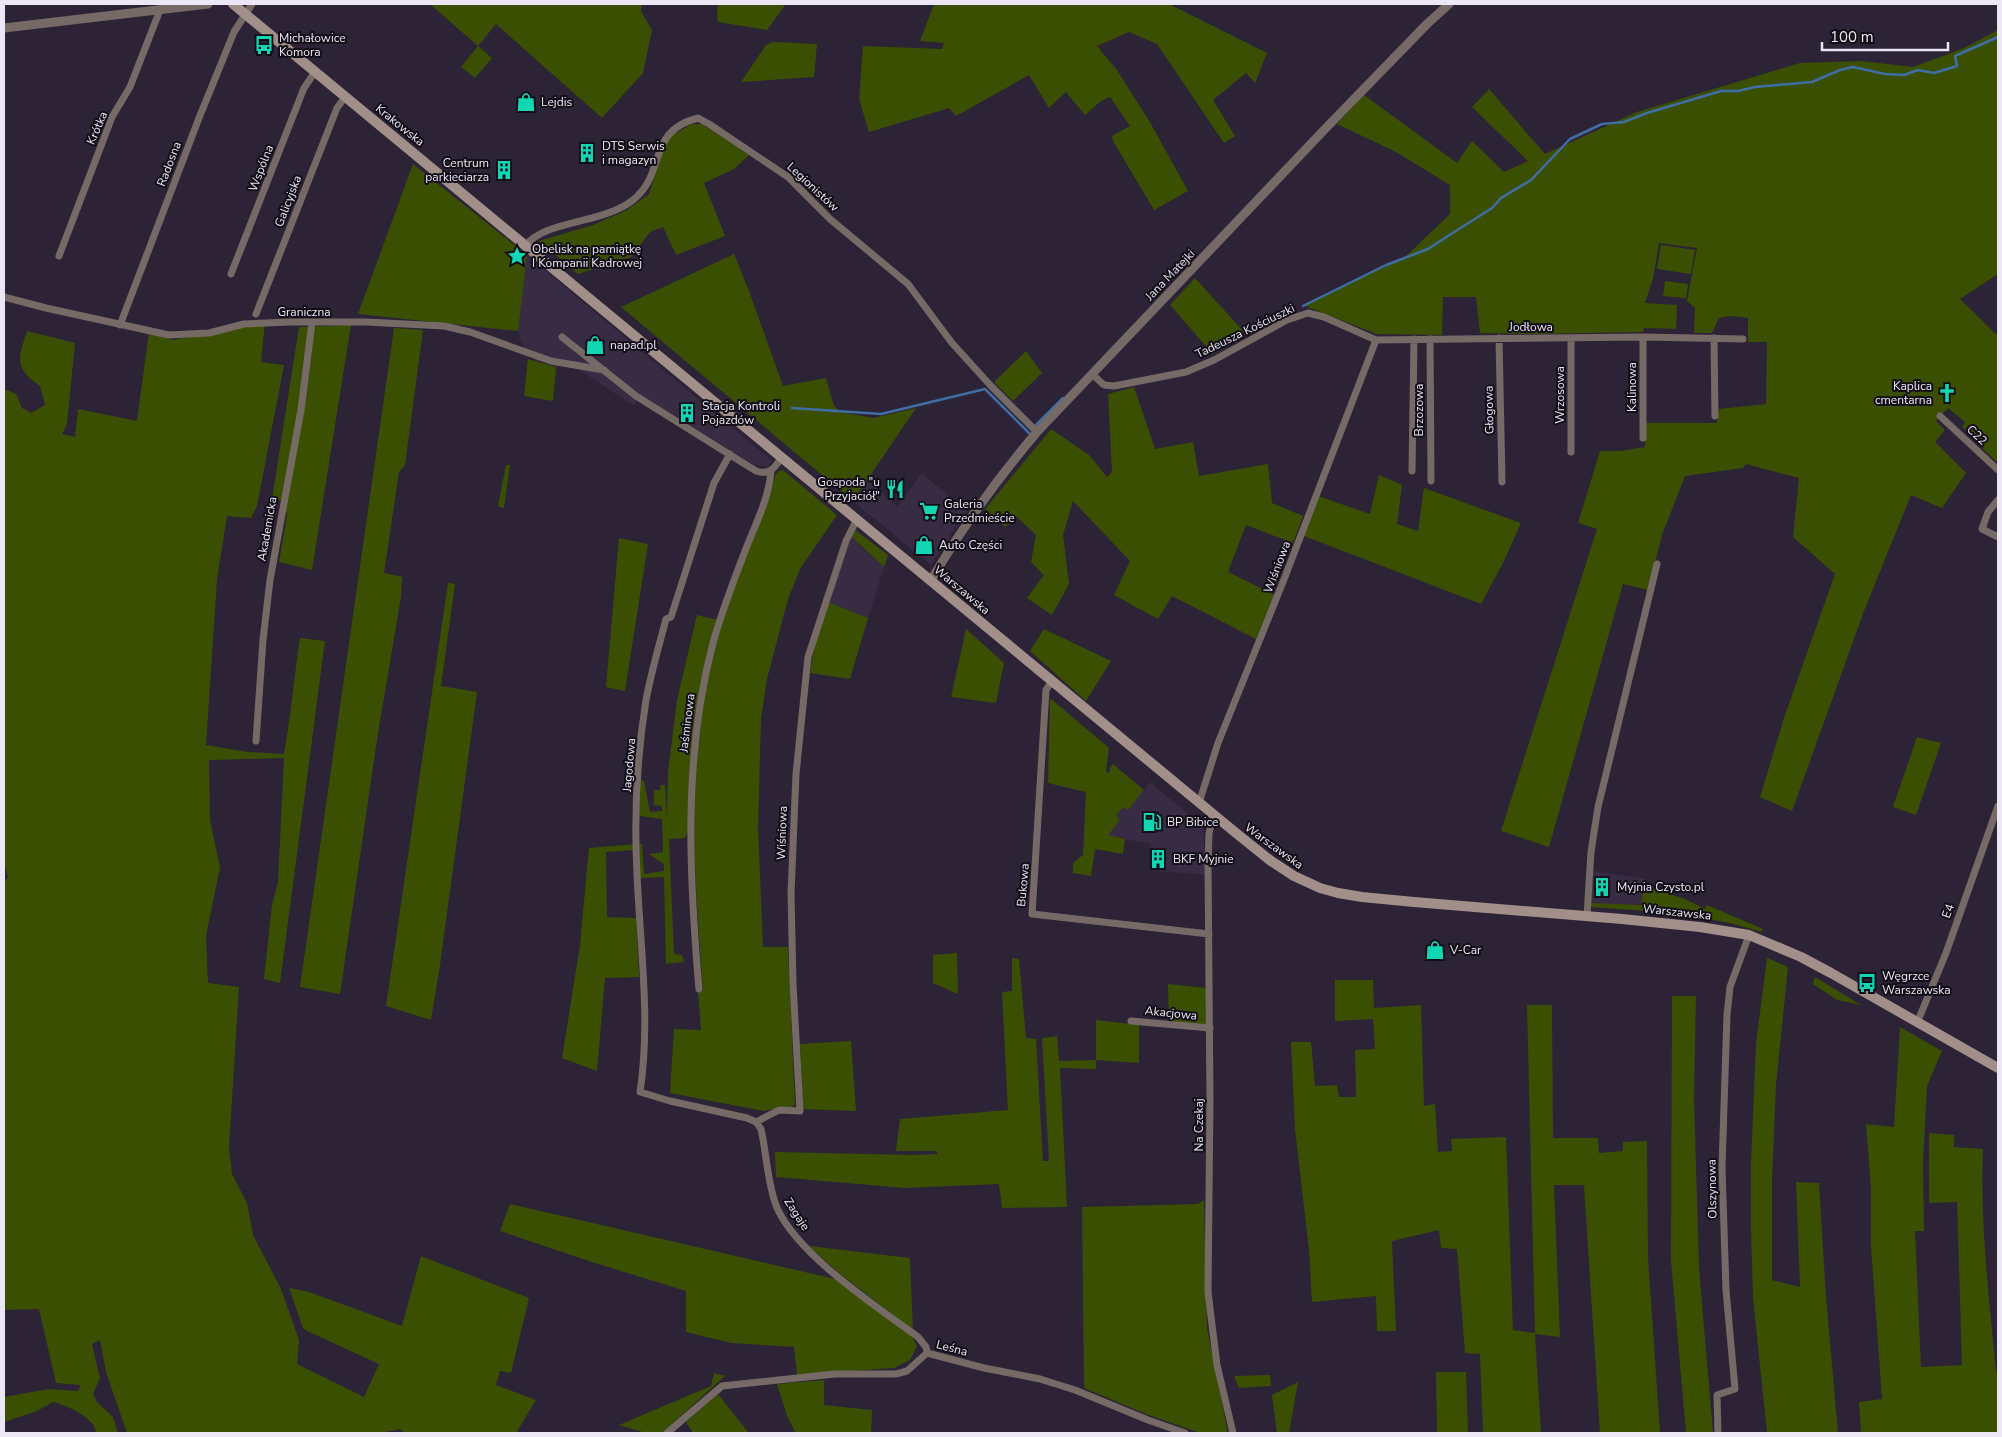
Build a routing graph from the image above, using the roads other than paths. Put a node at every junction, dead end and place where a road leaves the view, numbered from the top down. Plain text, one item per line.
1 (208, 4) edge
2 (233, 4) edge
3 (252, 4) edge
4 (1449, 4) edge
5 (160, 10) junction
6 (245, 14) junction
7 (4, 28) edge
8 (315, 72) junction
9 (345, 97) junction
10 (526, 246) junction
11 (59, 256) dead end
12 (232, 274) dead end
13 (4, 297) edge
14 (256, 314) dead end
15 (1324, 317) joint
16 (312, 322) junction
17 (120, 325) junction
18 (562, 337) dead end
19 (1643, 337) junction
20 (1499, 338) junction
21 (1571, 338) junction
22 (1714, 338) junction
23 (1414, 339) junction
24 (1430, 339) junction
25 (1743, 339) dead end
26 (1376, 340) junction
27 (667, 362) joint
28 (604, 370) junction
29 (1092, 374) junction
30 (1714, 416) dead end
31 (1940, 416) dead end
32 (1037, 432) junction
33 (1644, 438) dead end
34 (1571, 452) dead end
35 (730, 454) junction
36 (782, 457) junction
37 (1998, 470) edge
38 (771, 471) junction
39 (1412, 471) dead end
40 (1431, 481) dead end
41 (1502, 482) dead end
42 (1998, 500) edge
43 (857, 519) junction
44 (1998, 537) edge
45 (1657, 564) dead end
46 (931, 580) junction
47 (1052, 681) junction
48 (256, 741) dead end
49 (1199, 803) junction
50 (1998, 806) edge
51 (1213, 814) junction
52 (1587, 916) junction
53 (1209, 934) junction
54 (1749, 935) junction
55 (700, 989) dead end
56 (1131, 1021) dead end
57 (1918, 1023) junction
58 (1210, 1028) junction
59 (1998, 1068) edge
60 (756, 1122) junction
61 (927, 1353) junction
62 (667, 1433) edge
63 (1185, 1433) edge
64 (1233, 1433) edge
65 (1718, 1433) edge

1 - 5 street
2 - 6 main road, Krakowska
3 - 6 street, Radosna
4 - 29 street, Jana Matejki
5 - 7 street
5 - 11 street, Krótka
6 - 8 main road, Krakowska
6 - 17 street, Radosna
8 - 9 main road, Krakowska
8 - 12 street, Wspólna
9 - 10 main road, Krakowska
9 - 14 street, Galicyjska
10 - 27 main road, Krakowska
10 - 32 street, Legionistów
13 - 17 street, Graniczna
15 - 26 street, Jodłowa
15 - 29 street, Tadeusza Kościuszki
16 - 17 street, Graniczna
16 - 28 street, Graniczna
16 - 48 street, Akademicka
18 - 28 street, Graniczna
19 - 21 street, Jodłowa
19 - 22 street, Jodłowa
19 - 33 street, Kalinowa
20 - 21 street, Jodłowa
20 - 24 street, Jodłowa
20 - 41 street, Głogowa
21 - 34 street, Wrzosowa
22 - 25 street, Jodłowa
22 - 30 street
23 - 24 street, Jodłowa
23 - 26 street, Jodłowa
23 - 39 street, Brzozowa
24 - 40 street, Brzozowa
26 - 49 street, Wiśniowa
27 - 36 main road, Warszawska
28 - 35 street, Graniczna
29 - 32 street, Jana Matejki
31 - 37 street, C22
32 - 46 street, Jana Matejki
35 - 38 street, Graniczna
35 - 60 street, Jagodowa
36 - 38 street
36 - 43 main road, Warszawska
38 - 55 street, Jaśminowa
42 - 44 street
43 - 46 main road, Warszawska
43 - 60 street, Wiśniowa
45 - 52 street
46 - 47 main road, Warszawska
47 - 49 main road, Warszawska
47 - 53 street, Bukowa
49 - 51 main road, Warszawska
50 - 57 street, E4
51 - 52 main road, Warszawska
51 - 53 street, Na Czekaj
52 - 54 main road, Warszawska
53 - 58 street, Na Czekaj
54 - 57 main road, Warszawska
54 - 65 street, Olszynowa
56 - 58 street, Akacjowa
57 - 59 main road, Warszawska
58 - 64 street, Na Czekaj
60 - 61 street, Zagaje
61 - 62 street, Leśna
61 - 63 street, Leśna

